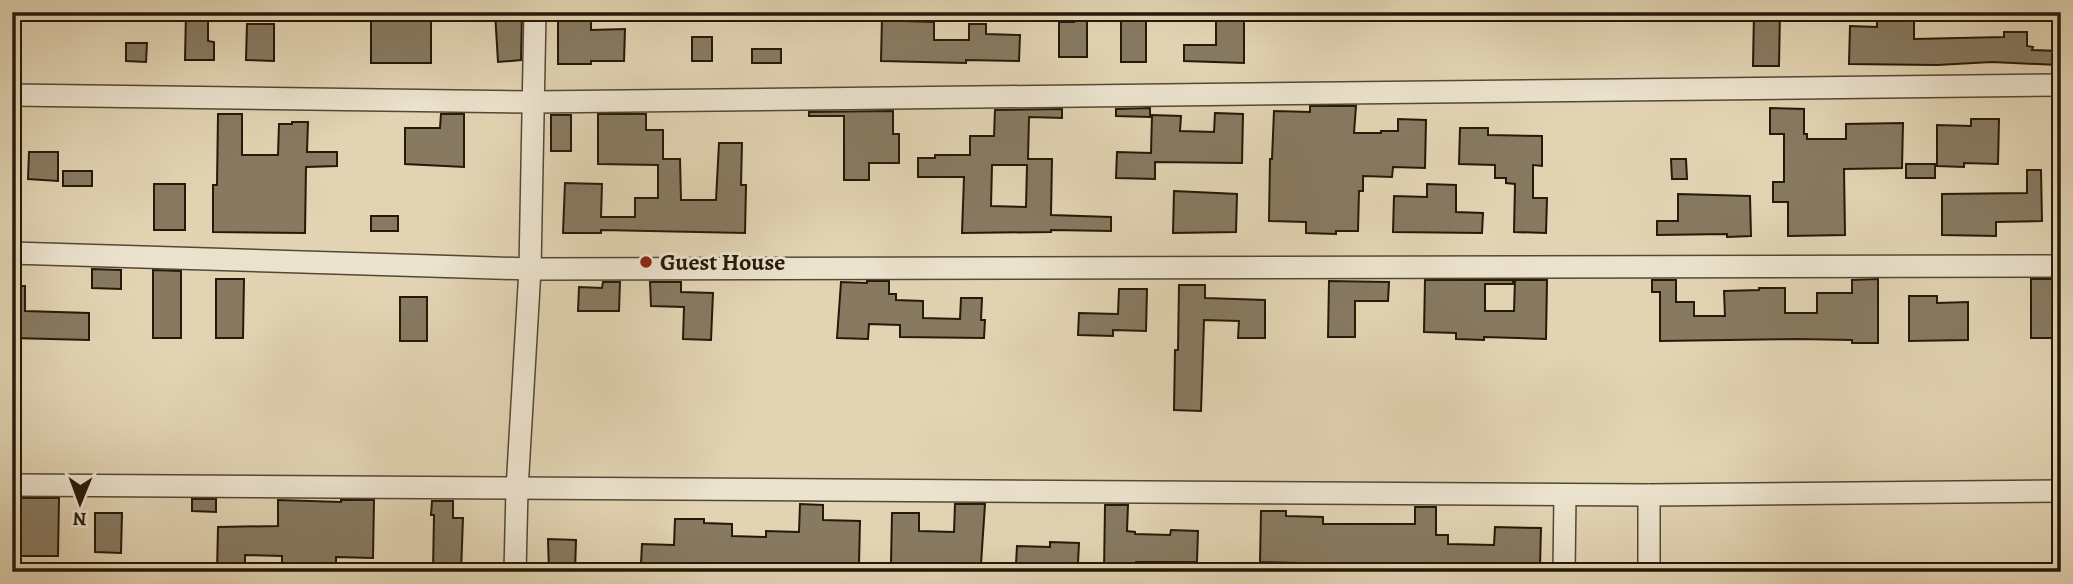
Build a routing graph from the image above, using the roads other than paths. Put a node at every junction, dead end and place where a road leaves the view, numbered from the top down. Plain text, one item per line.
1 (535, 12) edge
2 (2061, 85) edge
3 (12, 95) edge
4 (533, 102) junction
5 (12, 253) edge
6 (2061, 266) edge
7 (530, 270) junction
8 (12, 485) edge
9 (517, 489) junction
10 (2061, 491) edge
11 (1565, 495) junction
12 (1649, 495) junction
13 (515, 572) edge
14 (1564, 572) edge
15 (1649, 572) edge

1 - 4 street
2 - 4 street
3 - 4 street
4 - 7 street
5 - 7 street
6 - 7 street
7 - 9 street
8 - 9 street
9 - 11 street
9 - 13 street
10 - 12 street
11 - 12 street
11 - 14 street
12 - 15 street

